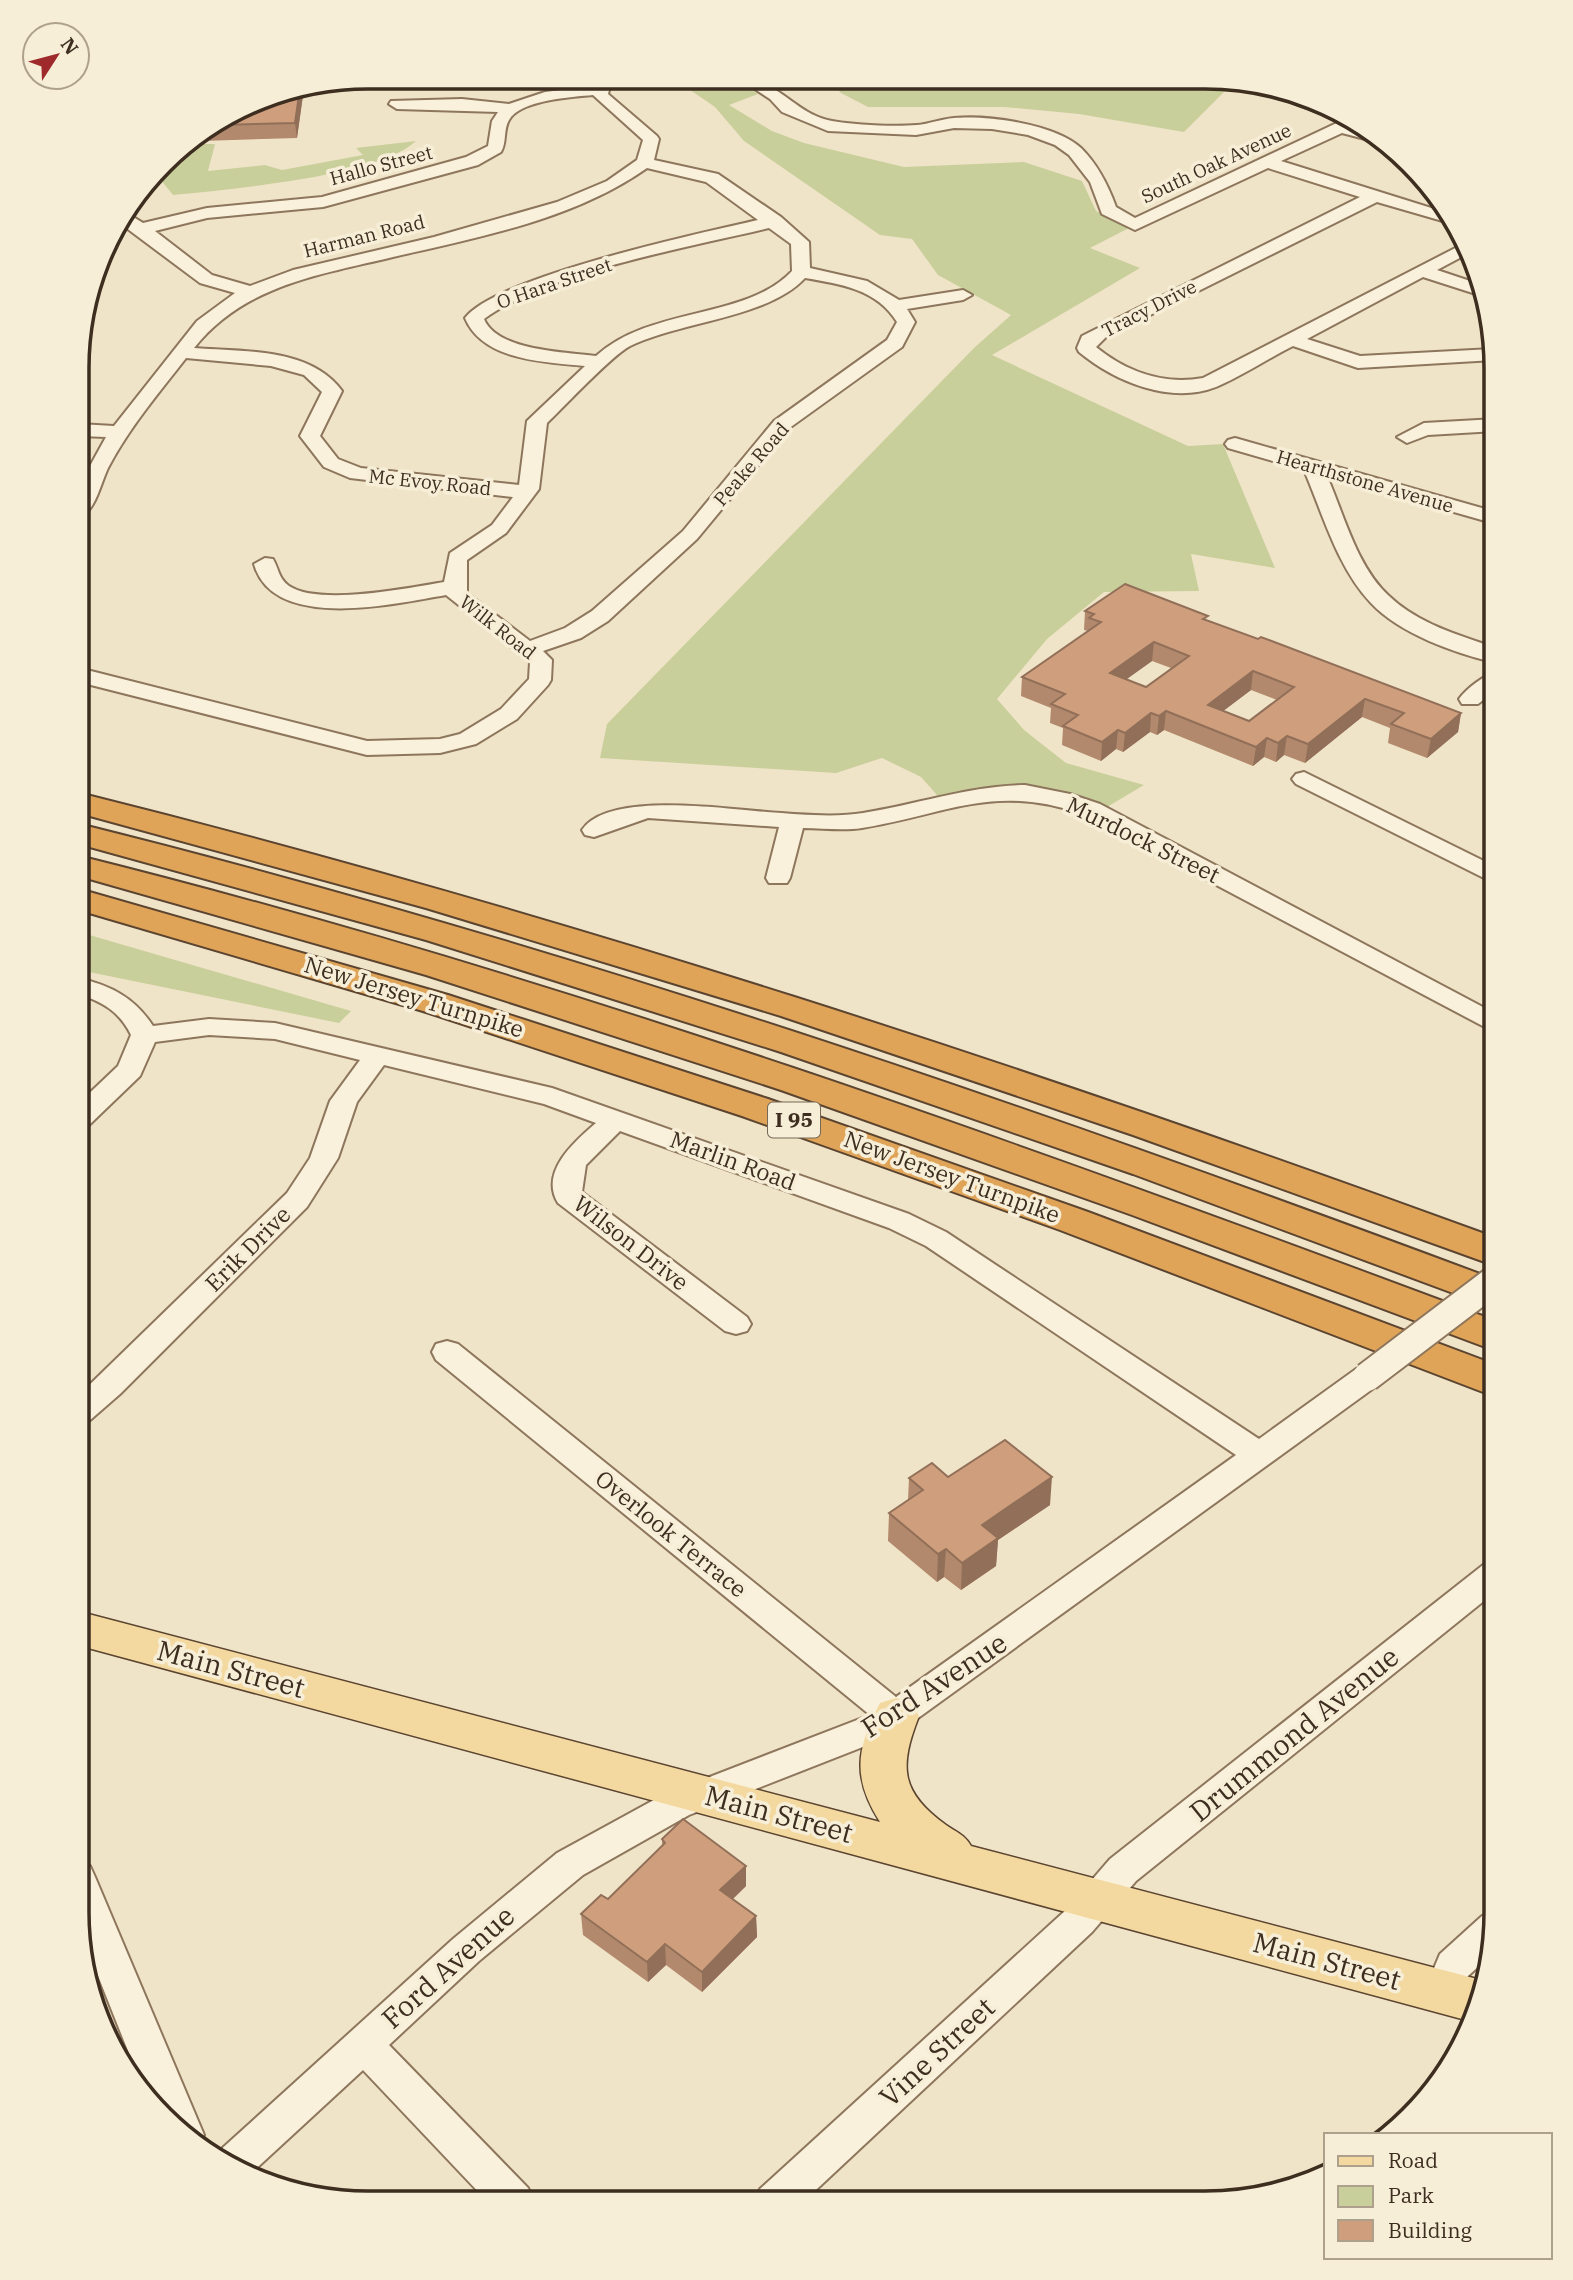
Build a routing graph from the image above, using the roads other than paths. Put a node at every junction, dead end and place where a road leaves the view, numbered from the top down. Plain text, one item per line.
1 (578, 89) edge
2 (601, 89) edge
3 (765, 89) edge
4 (397, 104) dead end
5 (512, 109) junction
6 (1341, 125) edge
7 (1266, 162) junction
8 (646, 163) junction
9 (1374, 197) junction
10 (1439, 217) edge
11 (775, 221) junction
12 (131, 223) edge
13 (140, 229) junction
14 (1458, 252) edge
15 (1422, 271) junction
16 (801, 272) junction
17 (1472, 288) edge
18 (252, 292) junction
19 (963, 295) dead end
20 (895, 306) junction
21 (1290, 340) junction
22 (181, 352) junction
23 (1483, 356) edge
24 (599, 362) junction
25 (1484, 426) edge
26 (89, 431) edge
27 (116, 432) junction
28 (1407, 437) dead end
29 (1235, 444) dead end
30 (1312, 466) junction
31 (89, 484) edge
32 (526, 492) junction
33 (1484, 515) edge
34 (265, 564) dead end
35 (454, 587) junction
36 (530, 648) junction
37 (1484, 651) edge
38 (89, 678) edge
39 (1484, 688) edge
40 (1470, 699) dead end
41 (1304, 779) dead end
42 (89, 806) edge
43 (793, 821) junction
44 (594, 830) dead end
45 (89, 837) edge
46 (89, 869) edge
47 (1484, 871) edge
48 (778, 878) dead end
49 (89, 902) edge
50 (89, 988) edge
51 (1484, 1019) edge
52 (144, 1035) junction
53 (377, 1056) junction
54 (89, 1109) edge
55 (616, 1120) junction
56 (1484, 1249) edge
57 (1484, 1288) edge
58 (1484, 1291) edge
59 (736, 1324) dead end
60 (1484, 1334) edge
61 (447, 1352) dead end
62 (1484, 1377) edge
63 (89, 1403) edge
64 (1260, 1455) junction
65 (1484, 1584) edge
66 (89, 1631) edge
67 (896, 1716) junction
68 (703, 1793) junction
69 (982, 1869) junction
70 (1098, 1900) junction
71 (89, 1906) edge
72 (1482, 1939) edge
73 (1462, 1997) edge
74 (363, 2044) junction
75 (175, 2113) edge
76 (239, 2159) edge
77 (504, 2191) edge
78 (786, 2191) edge

1 - 5 street
2 - 8 street
3 - 7 street, South Oak Avenue
4 - 5 street
5 - 13 street, Hallo Street
6 - 7 street, South Oak Avenue
7 - 9 street
8 - 11 street
8 - 18 street, Harman Road
9 - 10 street
9 - 21 street, Tracy Drive
11 - 16 street
11 - 24 street, O Hara Street
12 - 13 street
13 - 18 street
14 - 15 street, Tracy Drive
15 - 17 street
15 - 21 street, Tracy Drive
16 - 20 street
16 - 24 street, Wilk Road
18 - 22 street, Harman Road
19 - 20 street
20 - 36 street, Peake Road
21 - 23 street
22 - 27 street, Harman Road
22 - 32 street, Mc Evoy Road
24 - 32 street, Wilk Road
25 - 28 street
26 - 27 street
27 - 31 street, Harman Road
29 - 30 street, Hearthstone Avenue
30 - 33 street, Hearthstone Avenue
30 - 37 street
32 - 35 street, Wilk Road
34 - 35 street
35 - 36 street, Wilk Road
36 - 38 street, Wilk Road
39 - 40 street
41 - 47 street
42 - 56 highway
43 - 44 street, Murdock Street
43 - 48 street
43 - 51 street, Murdock Street
45 - 58 highway
46 - 60 highway, New Jersey Turnpike / I 95
49 - 62 highway, New Jersey Turnpike / I 95
50 - 52 street
52 - 53 street, Marlin Road
52 - 54 street
53 - 55 street, Marlin Road
53 - 63 street, Erik Drive
55 - 59 street, Wilson Drive
55 - 64 street, Marlin Road
57 - 64 street, Ford Avenue, bridge
61 - 67 street, Overlook Terrace
64 - 67 street, Ford Avenue
65 - 70 street, Drummond Avenue
66 - 68 main road, Main Street
67 - 68 street, Ford Avenue
67 - 69 main road
68 - 69 main road, Main Street
68 - 74 street, Ford Avenue
69 - 70 main road, Main Street
70 - 73 main road, Main Street
70 - 78 street, Vine Street
71 - 75 street
72 - 73 street
74 - 76 street, Ford Avenue
74 - 77 street

